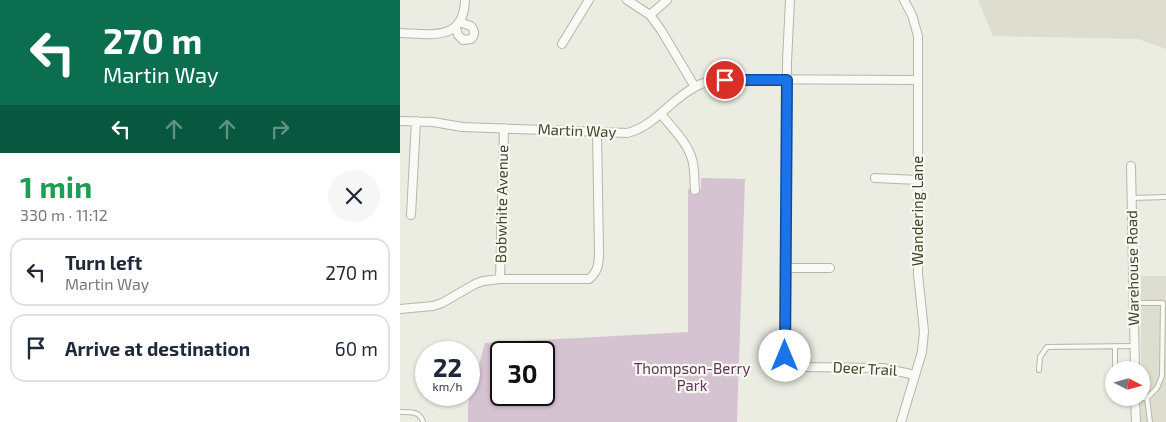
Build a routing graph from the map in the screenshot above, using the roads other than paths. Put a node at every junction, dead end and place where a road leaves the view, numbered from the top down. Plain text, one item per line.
1 (465, 0) edge
2 (589, 0) edge
3 (627, 0) edge
4 (667, 0) edge
5 (790, 0) edge
6 (904, 0) edge
7 (650, 15) junction
8 (400, 33) edge
9 (562, 44) dead end
10 (787, 80) junction
11 (918, 80) junction
12 (695, 86) junction
13 (661, 114) junction
14 (400, 121) edge
15 (416, 121) junction
16 (504, 128) junction
17 (597, 133) junction
18 (1131, 166) dead end
19 (876, 178) dead end
20 (918, 180) junction
21 (695, 190) dead end
22 (1166, 197) edge
23 (1132, 198) junction
24 (411, 215) dead end
25 (786, 268) junction
26 (830, 268) dead end
27 (500, 279) junction
28 (1164, 302) edge
29 (1134, 303) junction
30 (400, 309) edge
31 (1115, 346) junction
32 (1134, 346) junction
33 (1115, 361) edge
34 (1135, 361) edge
35 (1039, 370) dead end
36 (915, 375) junction
37 (1150, 395) edge
38 (1135, 406) edge
39 (1148, 406) edge
40 (400, 412) edge
41 (423, 422) edge
42 (901, 422) edge
43 (1136, 422) edge
44 (1150, 422) edge

1 - 8 street
2 - 9 street
3 - 7 street
4 - 7 street
5 - 10 street, Deer Trail
6 - 11 street, Wandering Lane
7 - 12 street
10 - 11 street, Martin Way
10 - 12 street, Martin Way
10 - 25 street, Deer Trail
11 - 20 street, Wandering Lane
12 - 13 street, Martin Way
13 - 17 street, Martin Way
13 - 21 street
14 - 15 street, Martin Way
15 - 16 street, Martin Way
15 - 24 street
16 - 17 street, Martin Way
16 - 27 street, Bobwhite Avenue
17 - 27 street
18 - 23 street, Warehouse Road
19 - 20 street
20 - 36 street, Wandering Lane
22 - 23 lane
23 - 29 street, Warehouse Road
25 - 26 street
25 - 36 street, Deer Trail
27 - 30 street
28 - 29 lane
28 - 37 lane
29 - 32 street, Warehouse Road
31 - 32 lane
31 - 33 lane
31 - 35 lane
32 - 34 street, Warehouse Road
36 - 42 street, Wandering Lane
38 - 43 street
39 - 44 lane
40 - 41 lane

